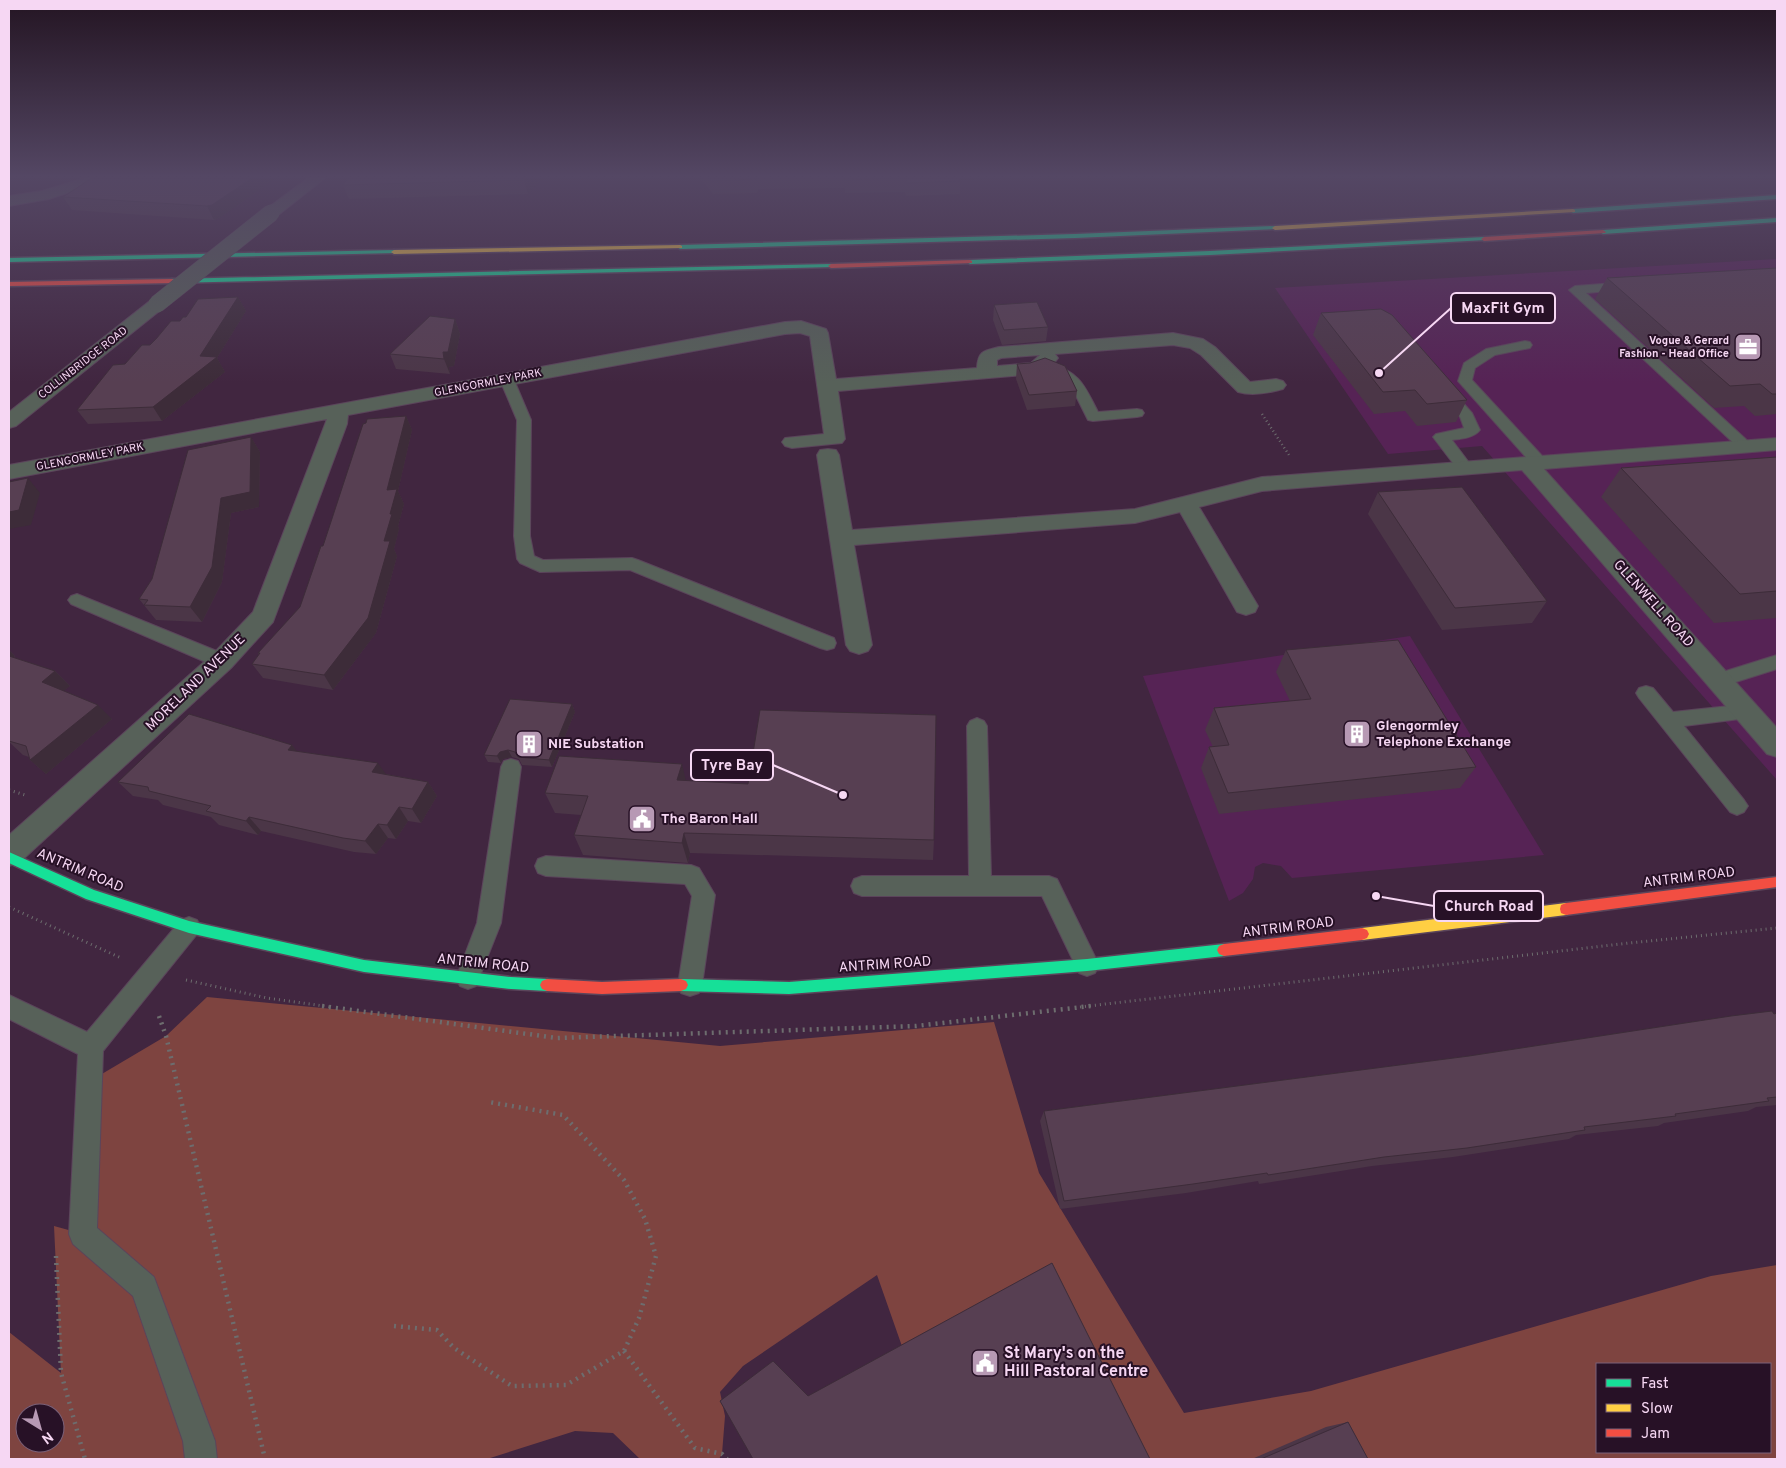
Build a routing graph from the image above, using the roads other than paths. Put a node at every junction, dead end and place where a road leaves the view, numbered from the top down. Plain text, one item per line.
1 (229, 247) edge
2 (605, 247) edge
3 (1335, 247) edge
4 (9, 260) edge
5 (9, 284) edge
6 (1644, 285) edge
7 (1525, 345) dead end
8 (1045, 357) junction
9 (1434, 379) edge
10 (506, 380) junction
11 (1276, 385) dead end
12 (827, 386) junction
13 (338, 411) junction
14 (1137, 413) dead end
15 (9, 422) edge
16 (792, 442) dead end
17 (1777, 444) edge
18 (1745, 446) junction
19 (828, 455) dead end
20 (1533, 463) junction
21 (1465, 468) junction
22 (9, 472) edge
23 (1186, 504) junction
24 (842, 538) junction
25 (77, 600) dead end
26 (1246, 606) dead end
27 (827, 643) dead end
28 (859, 645) dead end
29 (222, 661) junction
30 (1777, 662) edge
31 (1720, 680) junction
32 (1646, 693) dead end
33 (1748, 711) junction
34 (1668, 720) junction
35 (977, 726) dead end
36 (1777, 746) edge
37 (511, 767) dead end
38 (1737, 806) dead end
39 (9, 855) edge
40 (546, 866) dead end
41 (1777, 882) edge
42 (862, 886) dead end
43 (980, 886) junction
44 (189, 927) junction
45 (1087, 965) junction
46 (468, 978) junction
47 (690, 985) junction
48 (9, 1007) edge
49 (91, 1047) junction
50 (201, 1459) edge

1 - 15 street, COLLINBRIDGE ROAD, bridge
2 - 4 main road
3 - 5 main road
6 - 18 lane
7 - 20 lane
8 - 11 street
8 - 12 street
8 - 14 lane
9 - 21 lane
10 - 12 street, GLENGORMLEY PARK
10 - 13 street, GLENGORMLEY PARK
10 - 27 lane
12 - 16 street, GLENGORMLEY PARK
13 - 22 street, GLENGORMLEY PARK
13 - 29 street, MORELAND AVENUE
17 - 18 street
18 - 20 street
19 - 24 street
20 - 21 street
20 - 31 street, GLENWELL ROAD
21 - 23 street
23 - 24 street
23 - 26 street
24 - 28 street
25 - 29 lane
29 - 39 street, MORELAND AVENUE
30 - 31 lane
31 - 33 street, GLENWELL ROAD
32 - 34 lane
33 - 34 lane
33 - 36 street, GLENWELL ROAD
34 - 38 lane
35 - 43 lane
37 - 46 lane
39 - 44 main road, ANTRIM ROAD
40 - 47 lane
41 - 45 main road, ANTRIM ROAD
42 - 43 lane
43 - 45 lane
44 - 46 main road, ANTRIM ROAD
44 - 49 lane
45 - 47 main road, ANTRIM ROAD
46 - 47 main road, ANTRIM ROAD
48 - 49 lane
49 - 50 lane

